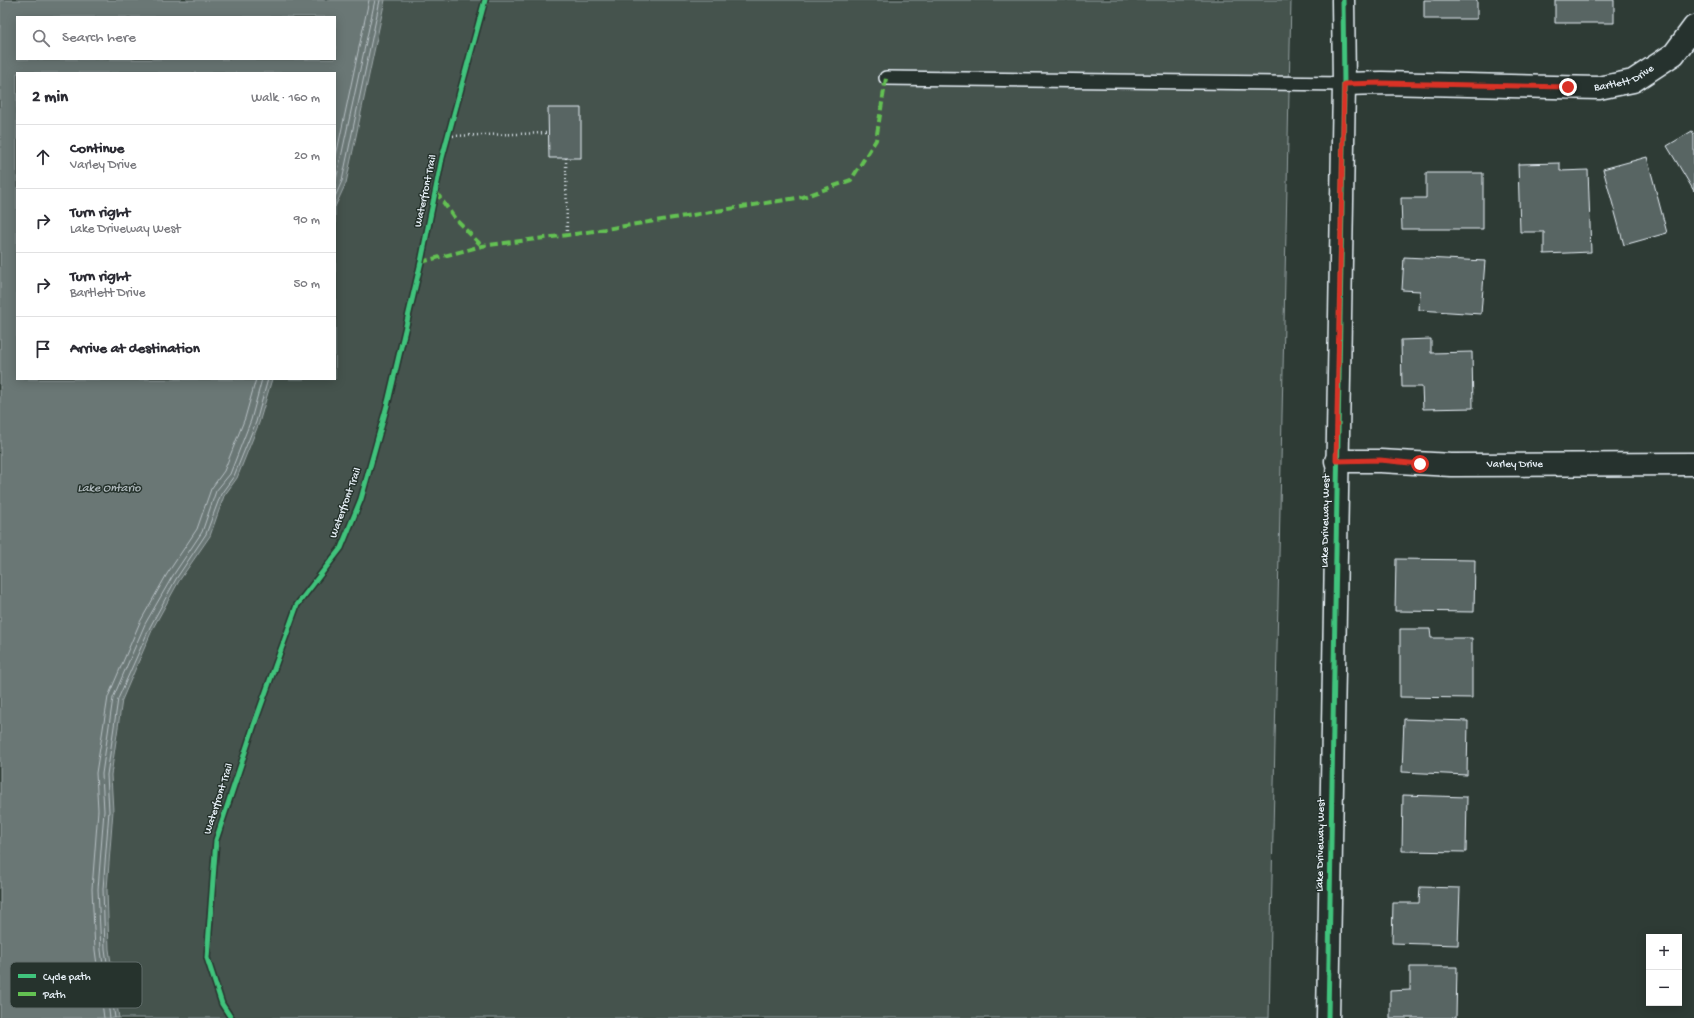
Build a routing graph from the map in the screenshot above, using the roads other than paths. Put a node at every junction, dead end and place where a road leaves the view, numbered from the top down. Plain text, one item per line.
1 (1343, 0) edge
2 (1694, 27) edge
3 (886, 78) dead end
4 (1344, 84) junction
5 (1336, 461) junction
6 (1694, 464) edge
7 (1328, 1018) edge

1 - 4 street, Lake Driveway West
2 - 4 street, Bartlett Drive
3 - 4 lane
4 - 5 street, Lake Driveway West
5 - 6 street, Varley Drive
5 - 7 street, Lake Driveway West

